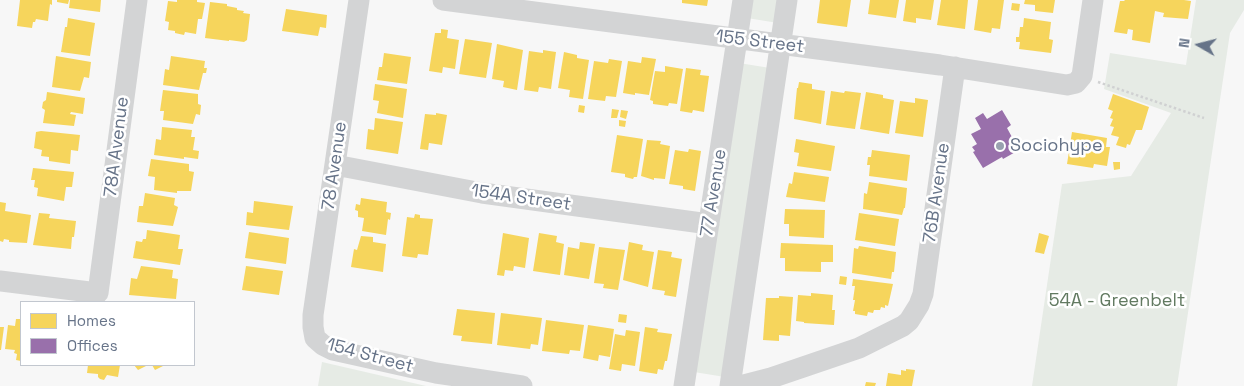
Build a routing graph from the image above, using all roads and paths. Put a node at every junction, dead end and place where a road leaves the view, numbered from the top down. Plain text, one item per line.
1 (137, 0) edge
2 (359, 0) edge
3 (444, 0) edge
4 (743, 0) edge
5 (787, 0) edge
6 (1093, 0) edge
7 (737, 40) junction
8 (780, 45) junction
9 (955, 67) junction
10 (1098, 82) dead end
11 (1204, 118) dead end
12 (335, 165) junction
13 (709, 224) junction
14 (0, 280) edge
15 (313, 332) joint
16 (522, 386) edge
17 (684, 386) edge
18 (730, 386) edge
19 (740, 386) edge

1 - 14 street, 78A Avenue
2 - 12 street, 78 Avenue
3 - 7 street, 155 Street
4 - 7 street, 77 Avenue
5 - 8 street
6 - 9 street, 155 Street
7 - 8 street, 155 Street
7 - 13 street, 77 Avenue
8 - 9 street, 155 Street
8 - 18 street
9 - 19 street, 76B Avenue
10 - 11 path
12 - 13 street, 154A Street
12 - 15 street, 78 Avenue
13 - 17 street, 77 Avenue
15 - 16 street, 154 Street

